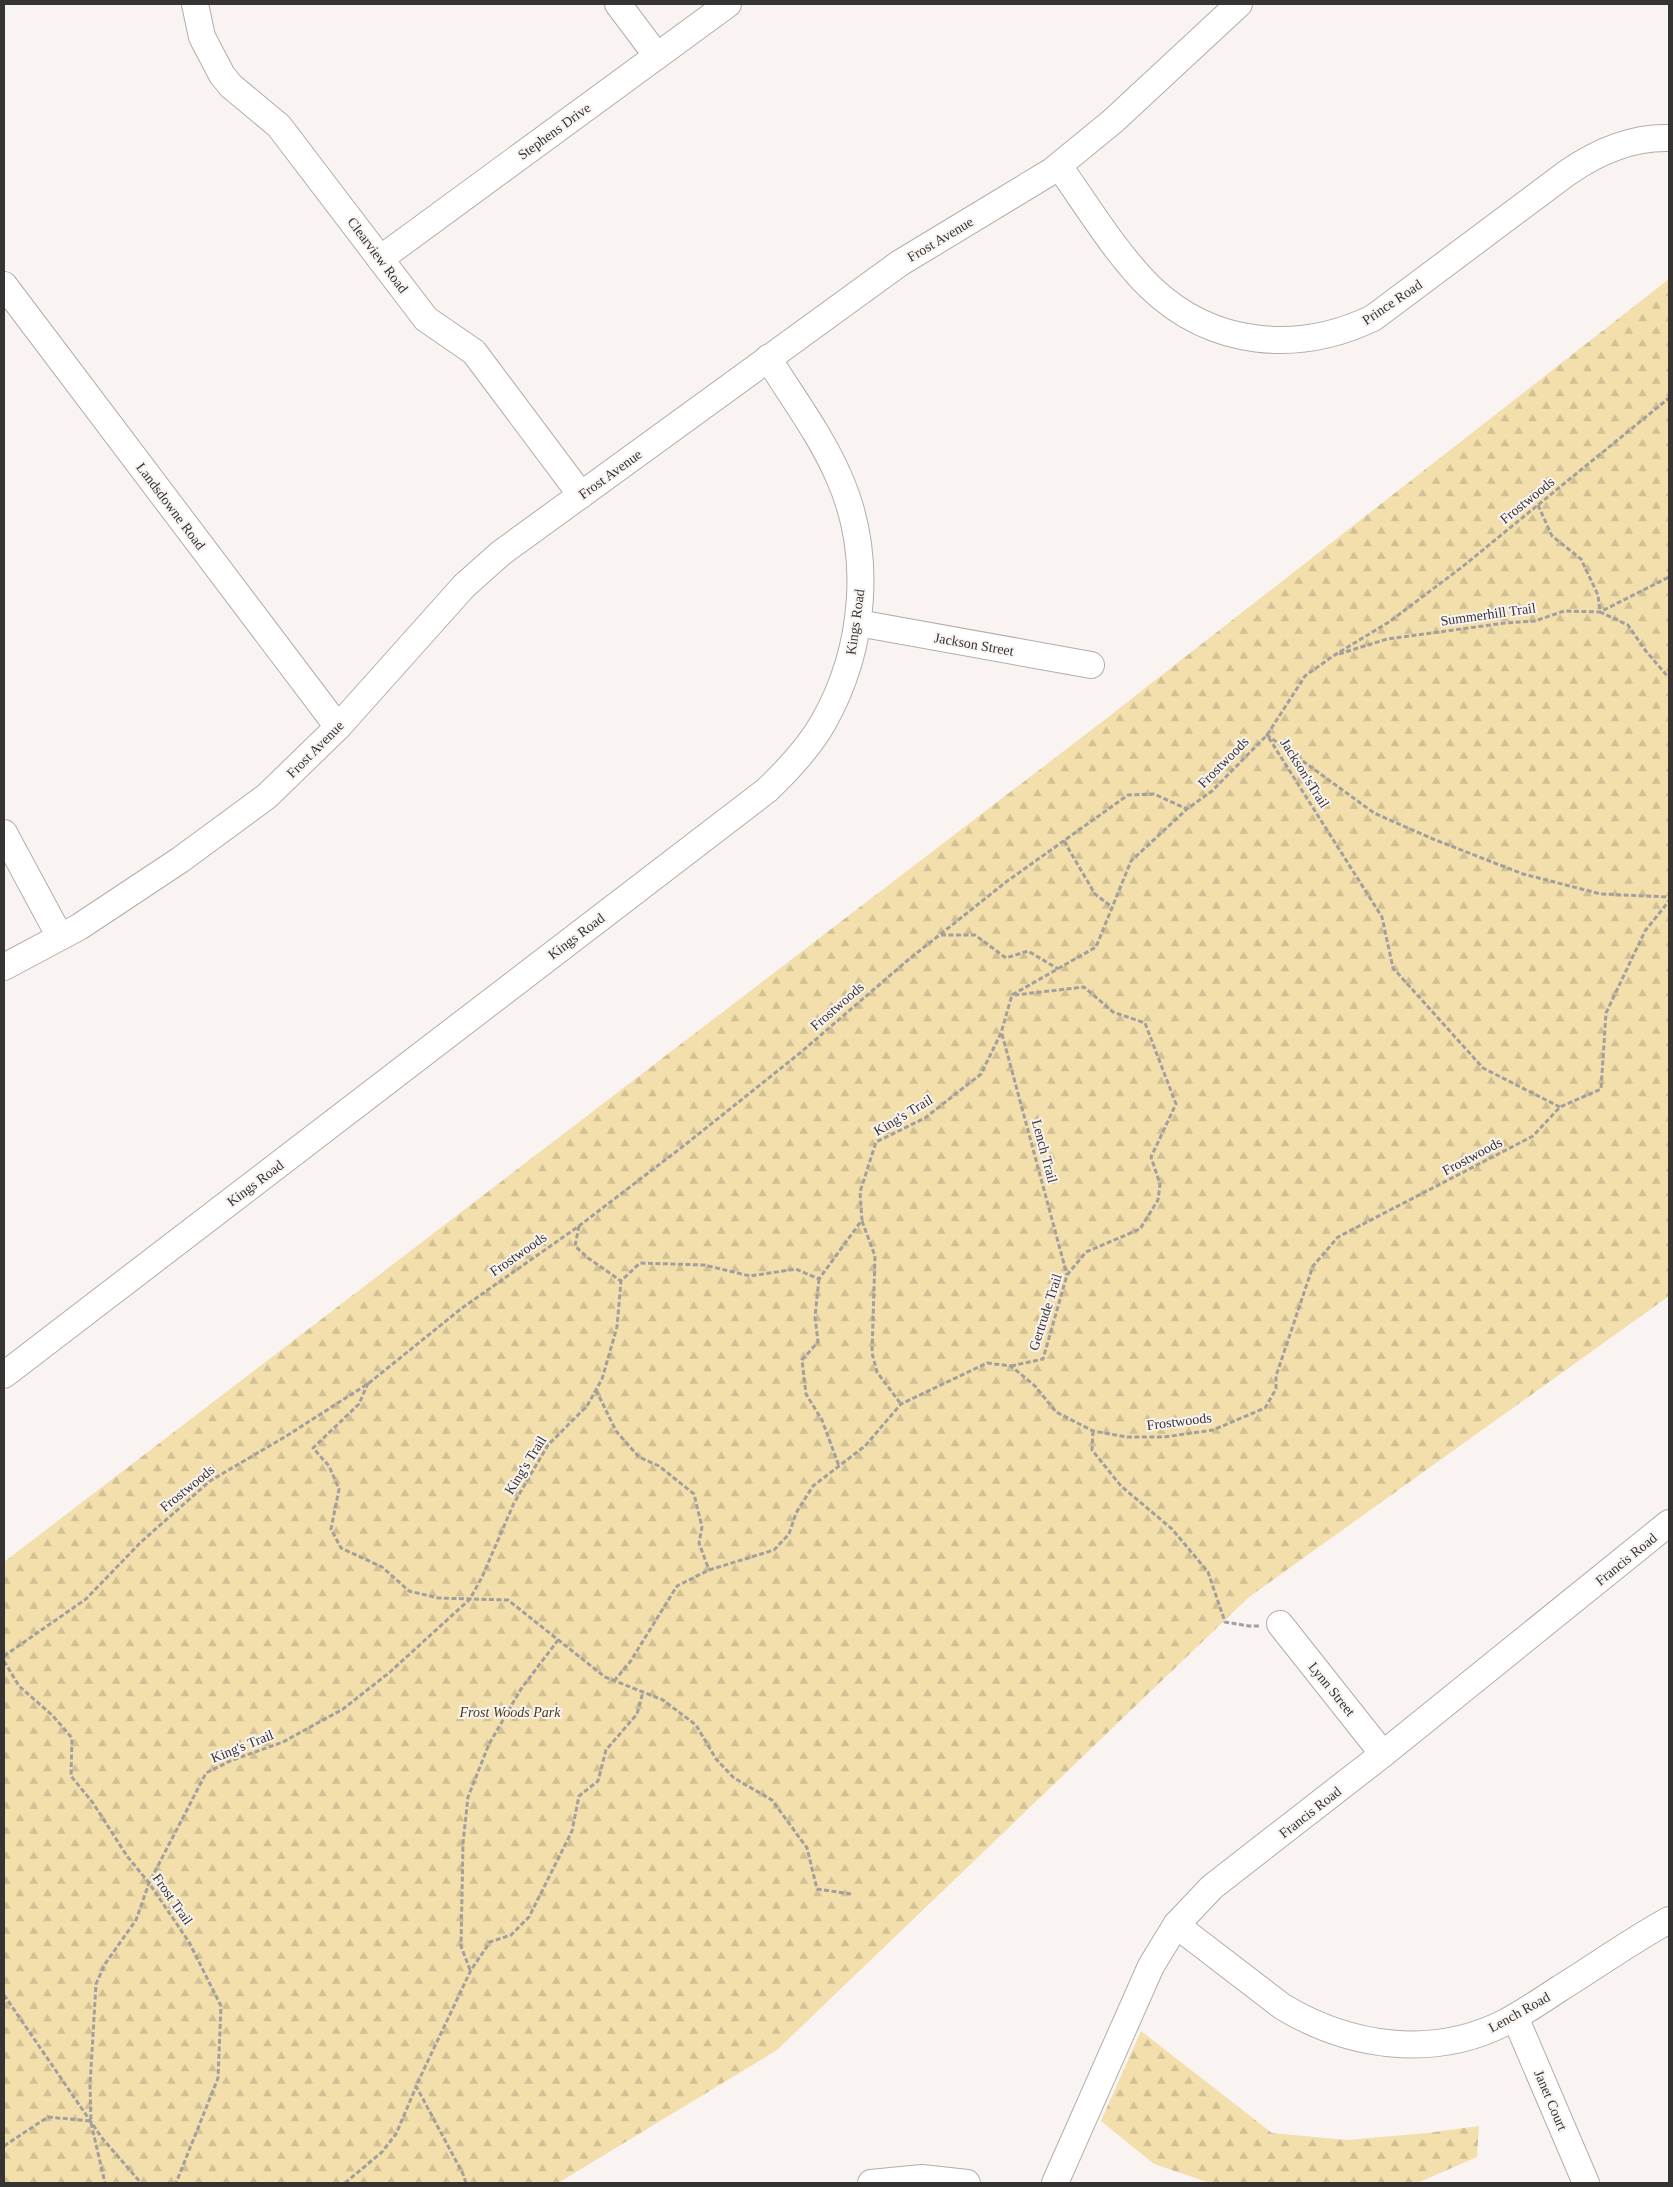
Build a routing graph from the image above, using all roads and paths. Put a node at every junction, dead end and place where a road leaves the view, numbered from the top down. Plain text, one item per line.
1 (196, 4) edge
2 (618, 4) edge
3 (728, 4) edge
4 (1239, 4) edge
5 (657, 56) junction
6 (1669, 138) edge
7 (1059, 166) junction
8 (380, 258) junction
9 (4, 284) edge
10 (768, 358) junction
11 (1669, 398) edge
12 (581, 495) junction
13 (1538, 505) junction
14 (1669, 577) edge
15 (1600, 612) junction
16 (858, 623) junction
17 (1333, 656) junction
18 (1091, 665) dead end
19 (1669, 678) edge
20 (338, 727) junction
21 (1267, 734) junction
22 (1187, 809) junction
23 (4, 833) edge
24 (1064, 841) junction
25 (1669, 897) edge
26 (1669, 901) edge
27 (1112, 907) junction
28 (940, 934) junction
29 (60, 937) junction
30 (4, 967) edge
31 (1058, 969) junction
32 (1012, 995) junction
33 (1002, 1033) junction
34 (1560, 1107) junction
35 (862, 1220) junction
36 (578, 1226) junction
37 (1067, 1275) junction
38 (819, 1279) junction
39 (621, 1281) junction
40 (1010, 1366) junction
41 (4, 1375) edge
42 (369, 1382) junction
43 (596, 1390) junction
44 (901, 1404) junction
45 (1093, 1431) junction
46 (839, 1466) junction
47 (1669, 1523) edge
48 (709, 1570) junction
49 (470, 1599) junction
50 (1280, 1624) joint
51 (558, 1640) junction
52 (4, 1656) edge
53 (4, 1661) edge
54 (614, 1681) junction
55 (643, 1692) junction
56 (1383, 1754) junction
57 (149, 1883) junction
58 (851, 1894) dead end
59 (1669, 1920) edge
60 (1176, 1925) junction
61 (470, 1970) junction
62 (4, 1995) edge
63 (1515, 2017) junction
64 (416, 2086) junction
65 (91, 2121) junction
66 (4, 2146) edge
67 (105, 2183) edge
68 (141, 2183) edge
69 (176, 2183) edge
70 (345, 2183) edge
71 (466, 2183) edge
72 (871, 2183) edge
73 (968, 2183) edge
74 (1055, 2183) edge
75 (1586, 2183) edge

1 - 8 street, Clearview Road
2 - 5 street
3 - 5 street, Stephens Drive
4 - 7 street, Frost Avenue
5 - 8 street, Stephens Drive
6 - 7 street, Prince Road
7 - 10 street, Frost Avenue
8 - 12 street, Clearview Road
9 - 20 street, Landsdowne Road
10 - 12 street, Frost Avenue
10 - 16 street, Kings Road
11 - 13 path, Frostwoods
12 - 20 street, Frost Avenue
13 - 15 path
13 - 17 path, Frostwoods
14 - 15 path, Summerhill Trail
15 - 17 path, Summerhill Trail
15 - 19 path
16 - 18 street, Jackson Street
16 - 41 street, Kings Road
17 - 21 path, Frostwoods
20 - 29 street, Frost Avenue
21 - 22 path, Frostwoods
21 - 25 path, Jackson'sTrail
21 - 34 path, Jackson'sTrail
22 - 24 path, Frostwoods
22 - 27 path
23 - 29 street
24 - 27 path
24 - 28 path, Frostwoods
26 - 34 path, Frostwoods
27 - 31 path
28 - 31 path
28 - 36 path, Frostwoods
29 - 30 street, Frost Avenue
31 - 32 path
32 - 33 path, King's Trail
32 - 37 path, Gertrude Trail
33 - 35 path, King's Trail
33 - 37 path, Lench Trail
34 - 45 path, Frostwoods
35 - 38 path
35 - 44 path, King's Trail
36 - 39 path
36 - 42 path, Frostwoods
37 - 40 path, Gertrude Trail
38 - 39 path
38 - 46 path
39 - 43 path, King's Trail
40 - 44 path
40 - 45 path, Frostwoods
42 - 49 path
42 - 52 path, Frostwoods
43 - 48 path
43 - 49 path, King's Trail
44 - 46 path
45 - 50 path
46 - 48 path
47 - 56 street, Francis Road
48 - 54 path
49 - 51 path
49 - 57 path, King's Trail
50 - 56 street, Lynn Street
51 - 54 path
51 - 61 path
53 - 57 path, Frost Trail
54 - 55 path
55 - 58 path
55 - 61 path
56 - 60 street, Francis Road
57 - 65 path, King's Trail
57 - 69 path, Frost Trail
59 - 63 street, Lench Road
60 - 63 street, Lench Road
60 - 74 street, Francis Road
61 - 64 path
62 - 65 path
63 - 75 street, Janet Court
64 - 70 path
64 - 71 path
65 - 66 path
65 - 67 path
65 - 68 path
72 - 73 street

